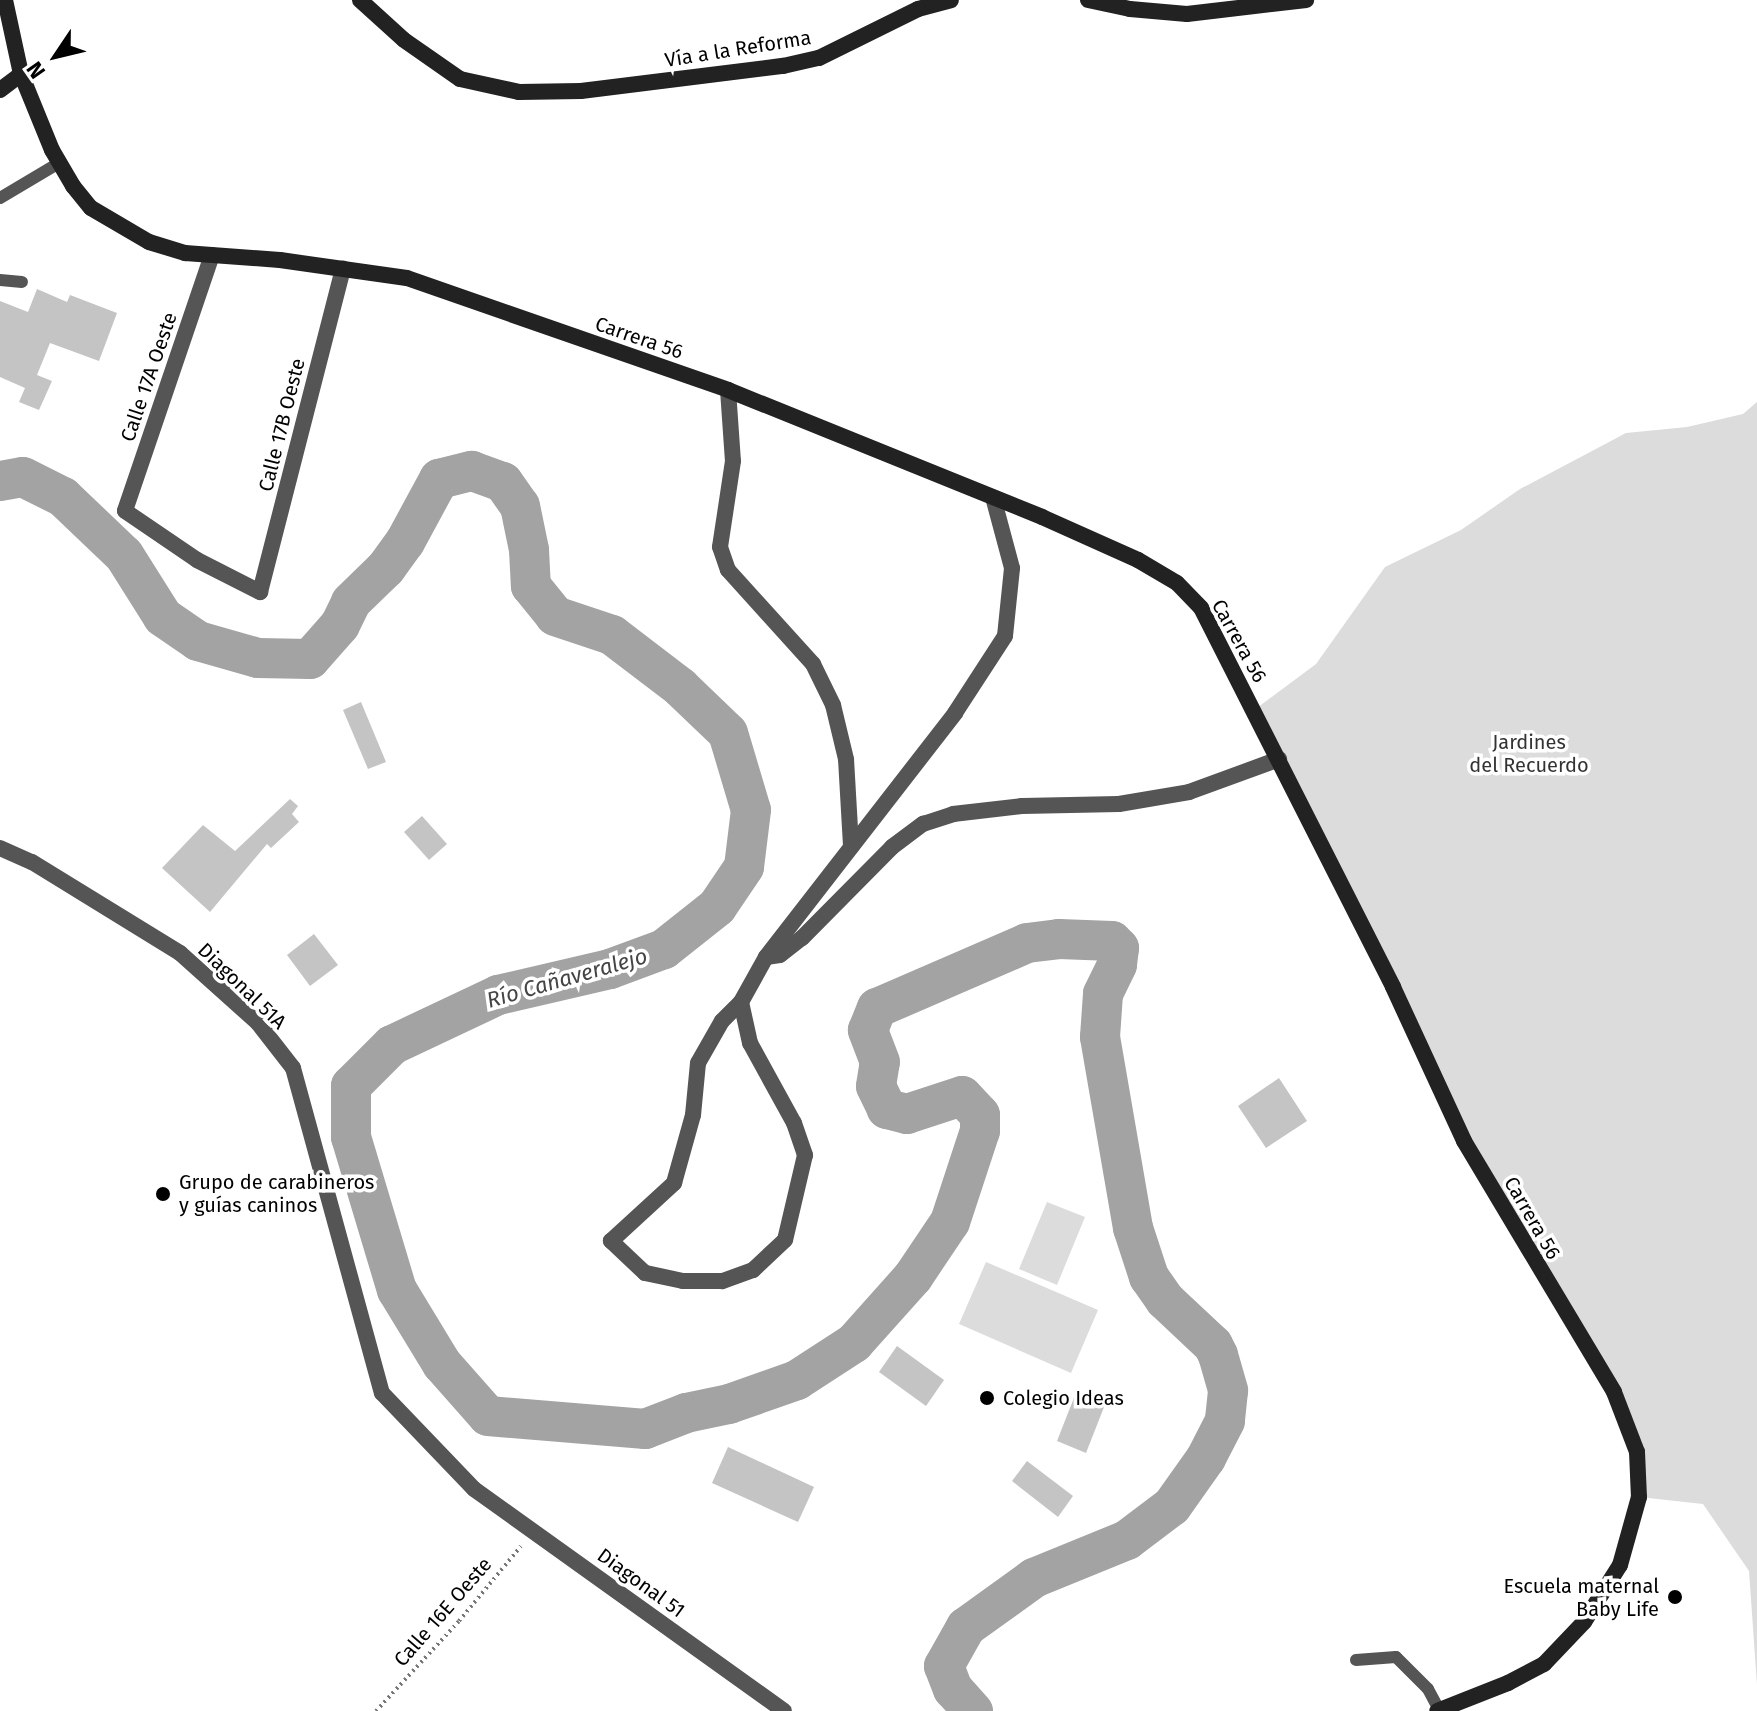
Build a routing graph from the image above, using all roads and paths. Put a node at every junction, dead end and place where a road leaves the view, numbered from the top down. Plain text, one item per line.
1 (5, 0) edge
2 (360, 0) edge
3 (951, 0) edge
4 (1088, 0) edge
5 (1306, 0) edge
6 (21, 74) junction
7 (0, 90) edge
8 (55, 156) junction
9 (0, 198) edge
10 (212, 255) junction
11 (343, 268) junction
12 (0, 280) edge
13 (22, 282) dead end
14 (728, 390) junction
15 (993, 497) junction
16 (260, 592) joint
17 (1279, 759) junction
18 (851, 847) junction
19 (0, 848) edge
20 (766, 957) junction
21 (741, 1002) junction
22 (474, 1489) joint
23 (532, 1532) junction
24 (1356, 1660) dead end
25 (376, 1711) edge
26 (784, 1711) edge
27 (1438, 1711) edge

1 - 6 street, Carrera 56
2 - 3 street, Vía a la Reforma
4 - 5 street
6 - 7 street
6 - 8 street, Carrera 56
8 - 9 lane
8 - 10 street, Carrera 56
10 - 11 street, Carrera 56
10 - 16 street, Calle 17A Oeste
11 - 14 street, Carrera 56
11 - 16 street, Calle 17B Oeste
12 - 13 lane
14 - 15 street, Carrera 56
14 - 18 street
15 - 17 street, Carrera 56
15 - 18 street
17 - 20 street
17 - 27 street, Carrera 56
18 - 20 street
19 - 22 street, Diagonal 51A
20 - 21 street
21 - 21 street
22 - 23 street, Diagonal 51
23 - 25 path, Calle 16E Oeste
23 - 26 street, Diagonal 51
24 - 27 lane

